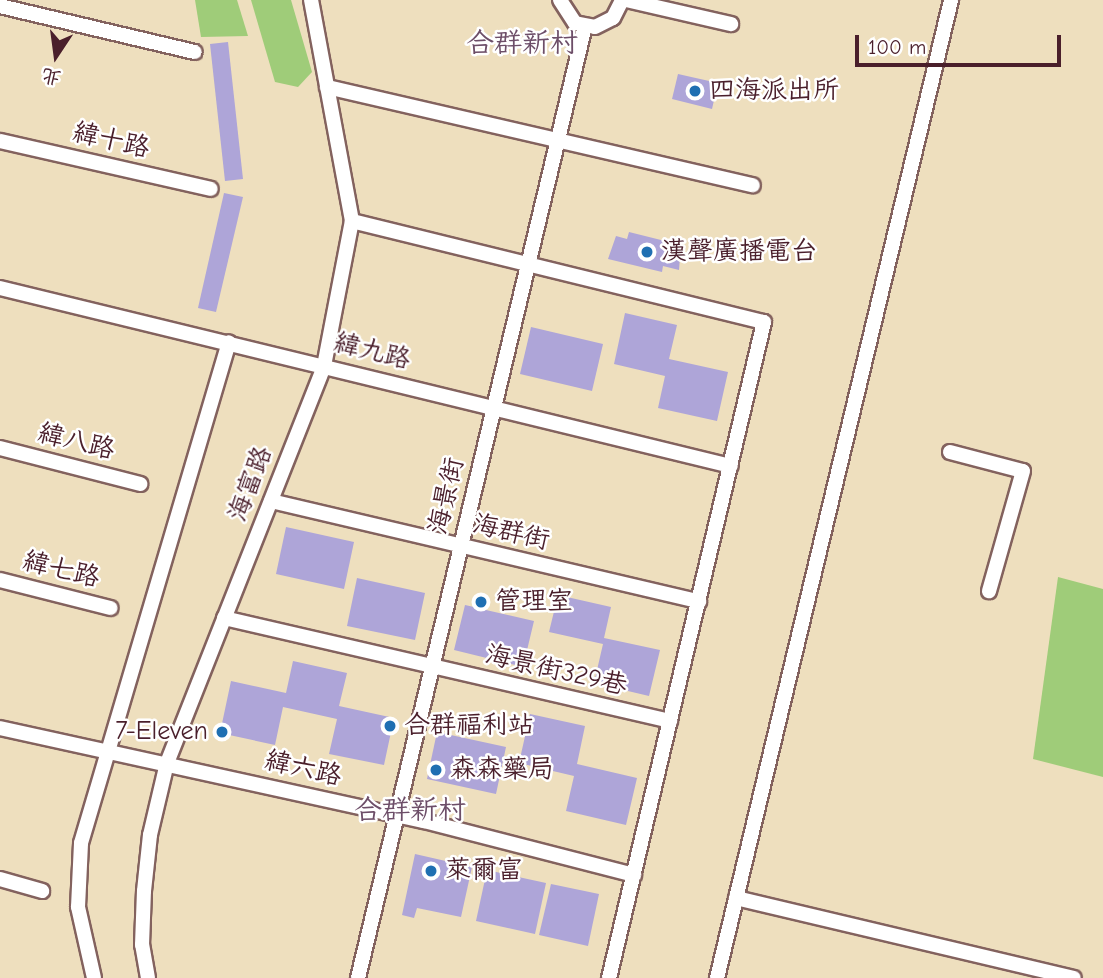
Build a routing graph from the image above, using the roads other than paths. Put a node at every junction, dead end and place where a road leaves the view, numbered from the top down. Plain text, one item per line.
1 (310, 0) edge
2 (560, 0) edge
3 (624, 0) edge
4 (951, 0) edge
5 (0, 6) edge
6 (731, 24) dead end
7 (585, 26) junction
8 (195, 52) dead end
9 (327, 87) junction
10 (0, 141) edge
11 (558, 141) junction
12 (752, 185) dead end
13 (211, 188) dead end
14 (352, 221) junction
15 (530, 264) junction
16 (0, 288) edge
17 (229, 342) junction
18 (324, 366) junction
19 (493, 407) junction
20 (0, 448) edge
21 (950, 452) dead end
22 (731, 466) junction
23 (140, 484) dead end
24 (271, 501) junction
25 (460, 547) junction
26 (0, 580) edge
27 (989, 592) dead end
28 (699, 601) junction
29 (111, 608) dead end
30 (224, 618) junction
31 (432, 668) junction
32 (670, 721) junction
33 (0, 728) edge
34 (106, 752) junction
35 (167, 763) junction
36 (398, 815) junction
37 (634, 875) junction
38 (0, 879) edge
39 (42, 891) dead end
40 (736, 898) junction
41 (94, 978) edge
42 (148, 978) edge
43 (358, 978) edge
44 (609, 978) edge
45 (717, 978) edge
46 (1074, 978) edge

1 - 9 street, 海富路
2 - 7 street
3 - 6 street
3 - 7 street
4 - 40 street
5 - 8 street
7 - 11 street, 海景街
9 - 11 street
9 - 14 street, 海富路
10 - 13 street, 緯十路
11 - 12 street
11 - 15 street, 海景街
14 - 15 street
14 - 18 street, 海富路
15 - 19 street, 海景街
15 - 22 street
16 - 17 street, 緯九路
17 - 18 street, 緯九路
17 - 34 street
18 - 19 street, 緯九路
18 - 24 street, 海富路
19 - 22 street, 緯九路
19 - 25 street, 海景街
20 - 23 street, 緯八路
21 - 27 street
22 - 28 street
24 - 25 street, 海群街
24 - 30 street, 海富路
25 - 28 street, 海群街
25 - 31 street, 海景街
26 - 29 street, 緯七路
28 - 32 street
30 - 31 street, 海景街329巷
30 - 35 street, 海富路
31 - 32 street, 海景街329巷
31 - 36 street, 海景街
32 - 37 street
33 - 34 street, 緯六路
34 - 35 street, 緯六路
34 - 41 street
35 - 36 street, 緯六路
35 - 42 street, 海富路
36 - 37 street, 緯六路
36 - 43 street, 海景街
37 - 44 street
38 - 39 street
40 - 45 street
40 - 46 street

